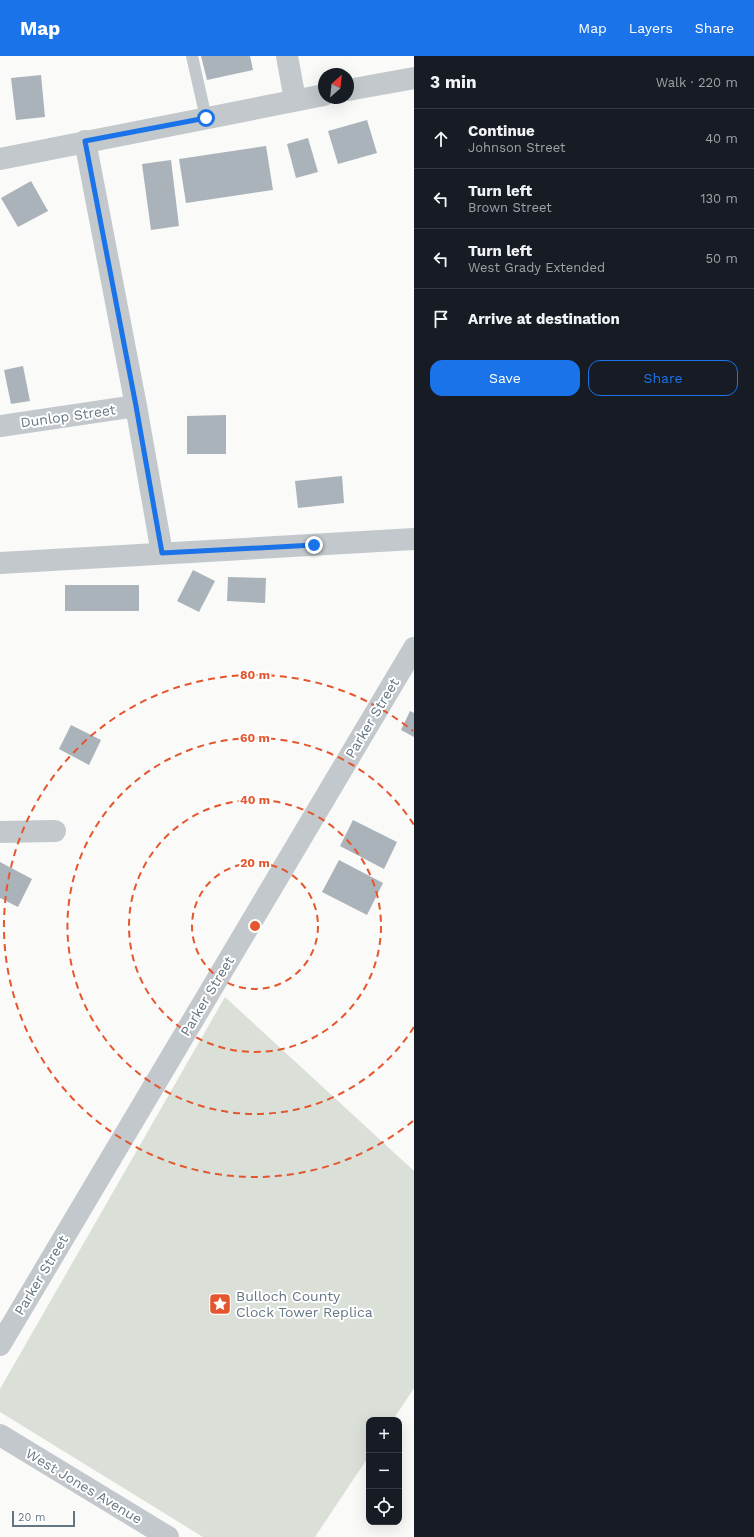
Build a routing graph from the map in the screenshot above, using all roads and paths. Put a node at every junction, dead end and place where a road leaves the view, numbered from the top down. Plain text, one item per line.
1 (192, 56) edge
2 (287, 56) edge
3 (414, 78) edge
4 (354, 89) edge
5 (318, 96) edge
6 (295, 100) junction
7 (206, 118) junction
8 (85, 141) junction
9 (0, 159) edge
10 (136, 406) junction
11 (0, 426) edge
12 (414, 539) edge
13 (162, 553) junction
14 (0, 563) edge
15 (414, 648) edge
16 (55, 831) dead end
17 (0, 832) edge
18 (0, 1345) edge
19 (0, 1435) edge
20 (168, 1537) edge

1 - 7 lane
2 - 6 street
3 - 4 street
5 - 6 street
6 - 7 street
7 - 8 street
8 - 9 street
8 - 10 street
10 - 11 street, Dunlop Street
10 - 13 street
12 - 13 street
13 - 14 street
15 - 18 street, Parker Street
16 - 17 street
19 - 20 street, West Jones Avenue

